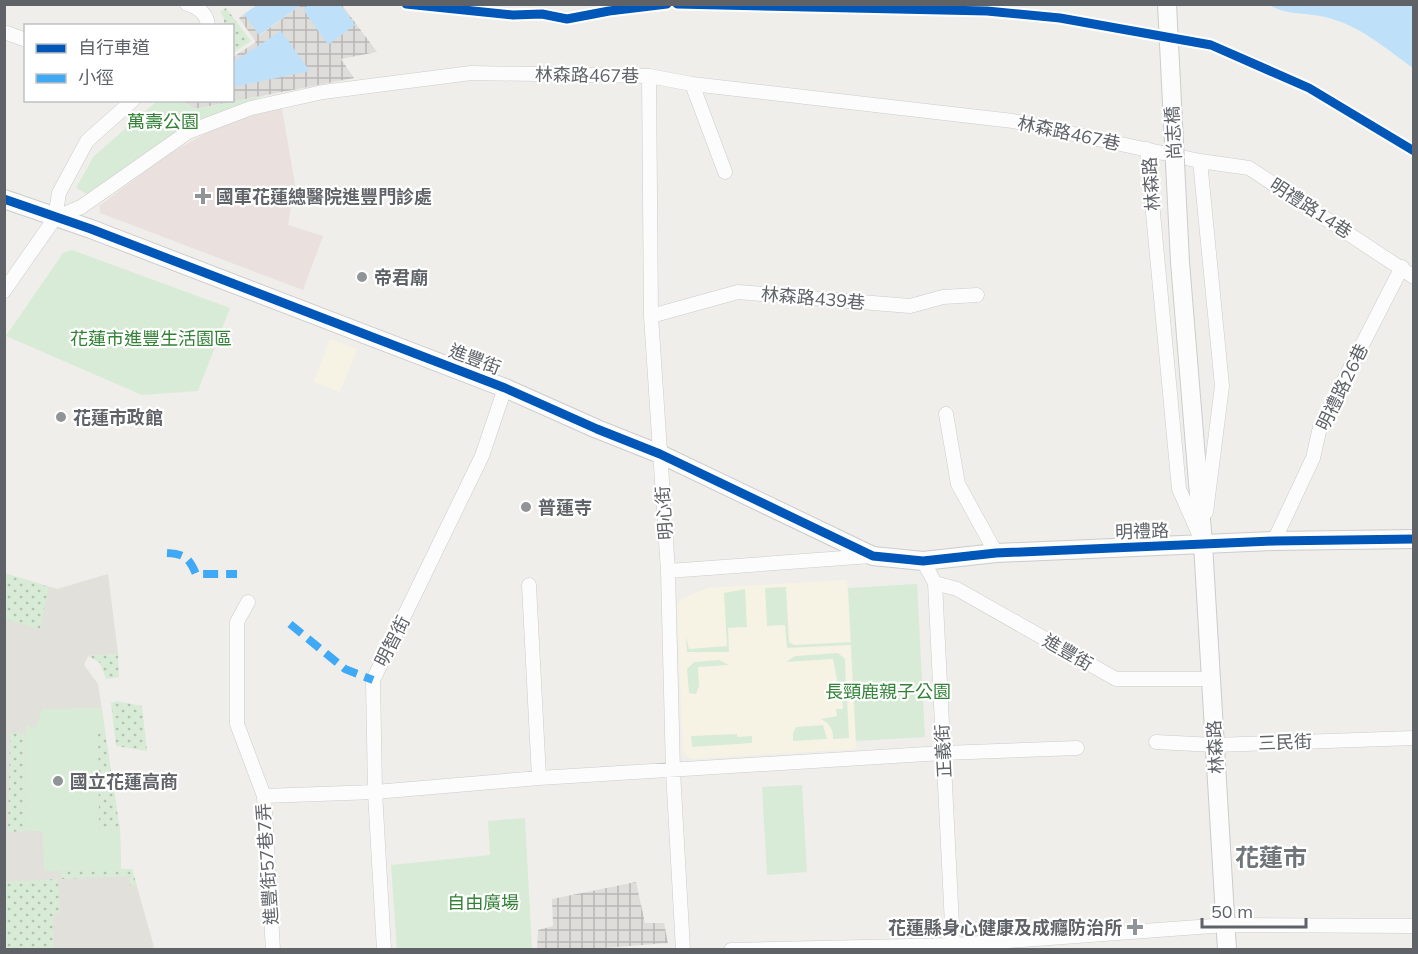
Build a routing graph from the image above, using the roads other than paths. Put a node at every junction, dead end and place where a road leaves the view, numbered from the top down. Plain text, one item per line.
1 (187, 4) edge
2 (1167, 4) edge
3 (208, 24) edge
4 (4, 33) edge
5 (24, 39) edge
6 (649, 76) junction
7 (692, 84) junction
8 (131, 102) edge
9 (1147, 149) junction
10 (1200, 161) junction
11 (725, 172) dead end
12 (4, 200) edge
13 (55, 218) junction
14 (1180, 262) joint
15 (1402, 267) junction
16 (1413, 277) edge
17 (4, 291) edge
18 (977, 295) dead end
19 (651, 316) junction
20 (505, 388) junction
21 (946, 414) dead end
22 (660, 453) junction
23 (1413, 539) edge
24 (1274, 541) junction
25 (1203, 544) junction
26 (996, 553) junction
27 (873, 556) junction
28 (923, 561) junction
29 (668, 571) junction
30 (935, 583) junction
31 (529, 585) dead end
32 (248, 602) dead end
33 (1211, 679) junction
34 (1413, 738) edge
35 (1156, 742) dead end
36 (1215, 744) junction
37 (1077, 748) dead end
38 (943, 753) junction
39 (673, 771) junction
40 (539, 778) junction
41 (375, 792) junction
42 (264, 796) junction
43 (1226, 925) junction
44 (1413, 926) edge
45 (952, 945) junction
46 (783, 949) edge
47 (273, 950) edge
48 (384, 950) edge
49 (682, 950) edge
50 (731, 950) edge
51 (1227, 950) edge

1 - 3 street
2 - 14 street, 尚志橋, bridge
4 - 5 street
6 - 7 street, 林森路467巷
6 - 13 street, 林森路467巷
6 - 19 street, 明心街
7 - 9 street, 林森路467巷
7 - 11 street
8 - 13 street
9 - 10 street, 林森路
9 - 25 street, 林森路
10 - 15 street, 明禮路14巷
10 - 25 street, 林森路
12 - 13 street, 進豐街
13 - 17 street
13 - 20 street, 進豐街
14 - 25 street, 林森路
15 - 16 street, 明禮路14巷
15 - 24 street, 明禮路26巷
18 - 19 street, 林森路439巷
19 - 22 street, 明心街
20 - 22 street, 進豐街
20 - 41 street, 明智街
21 - 26 street
22 - 27 street, 進豐街
22 - 29 street, 明心街
23 - 24 street, 明禮路
24 - 25 street, 明禮路
25 - 26 street, 明禮路
25 - 33 street, 林森路
26 - 28 street, 明禮路
27 - 28 street, 明禮路
27 - 29 street, 明禮路
28 - 30 street, 正義街
29 - 39 street, 明心街
30 - 33 street, 進豐街
30 - 38 street, 正義街
31 - 40 street
32 - 42 street, 進豐街57巷7弄
33 - 36 street, 林森路
34 - 36 street, 三民街
35 - 36 street, 三民街
36 - 43 street, 林森路
37 - 38 street
38 - 39 street
38 - 45 street, 正義街
39 - 40 street
39 - 49 street, 明心街
40 - 41 street
41 - 42 street
41 - 48 street, 明智街
42 - 47 street, 進豐街57巷7弄
43 - 44 street
43 - 45 street
43 - 51 street, 林森路
45 - 46 street
46 - 50 street

